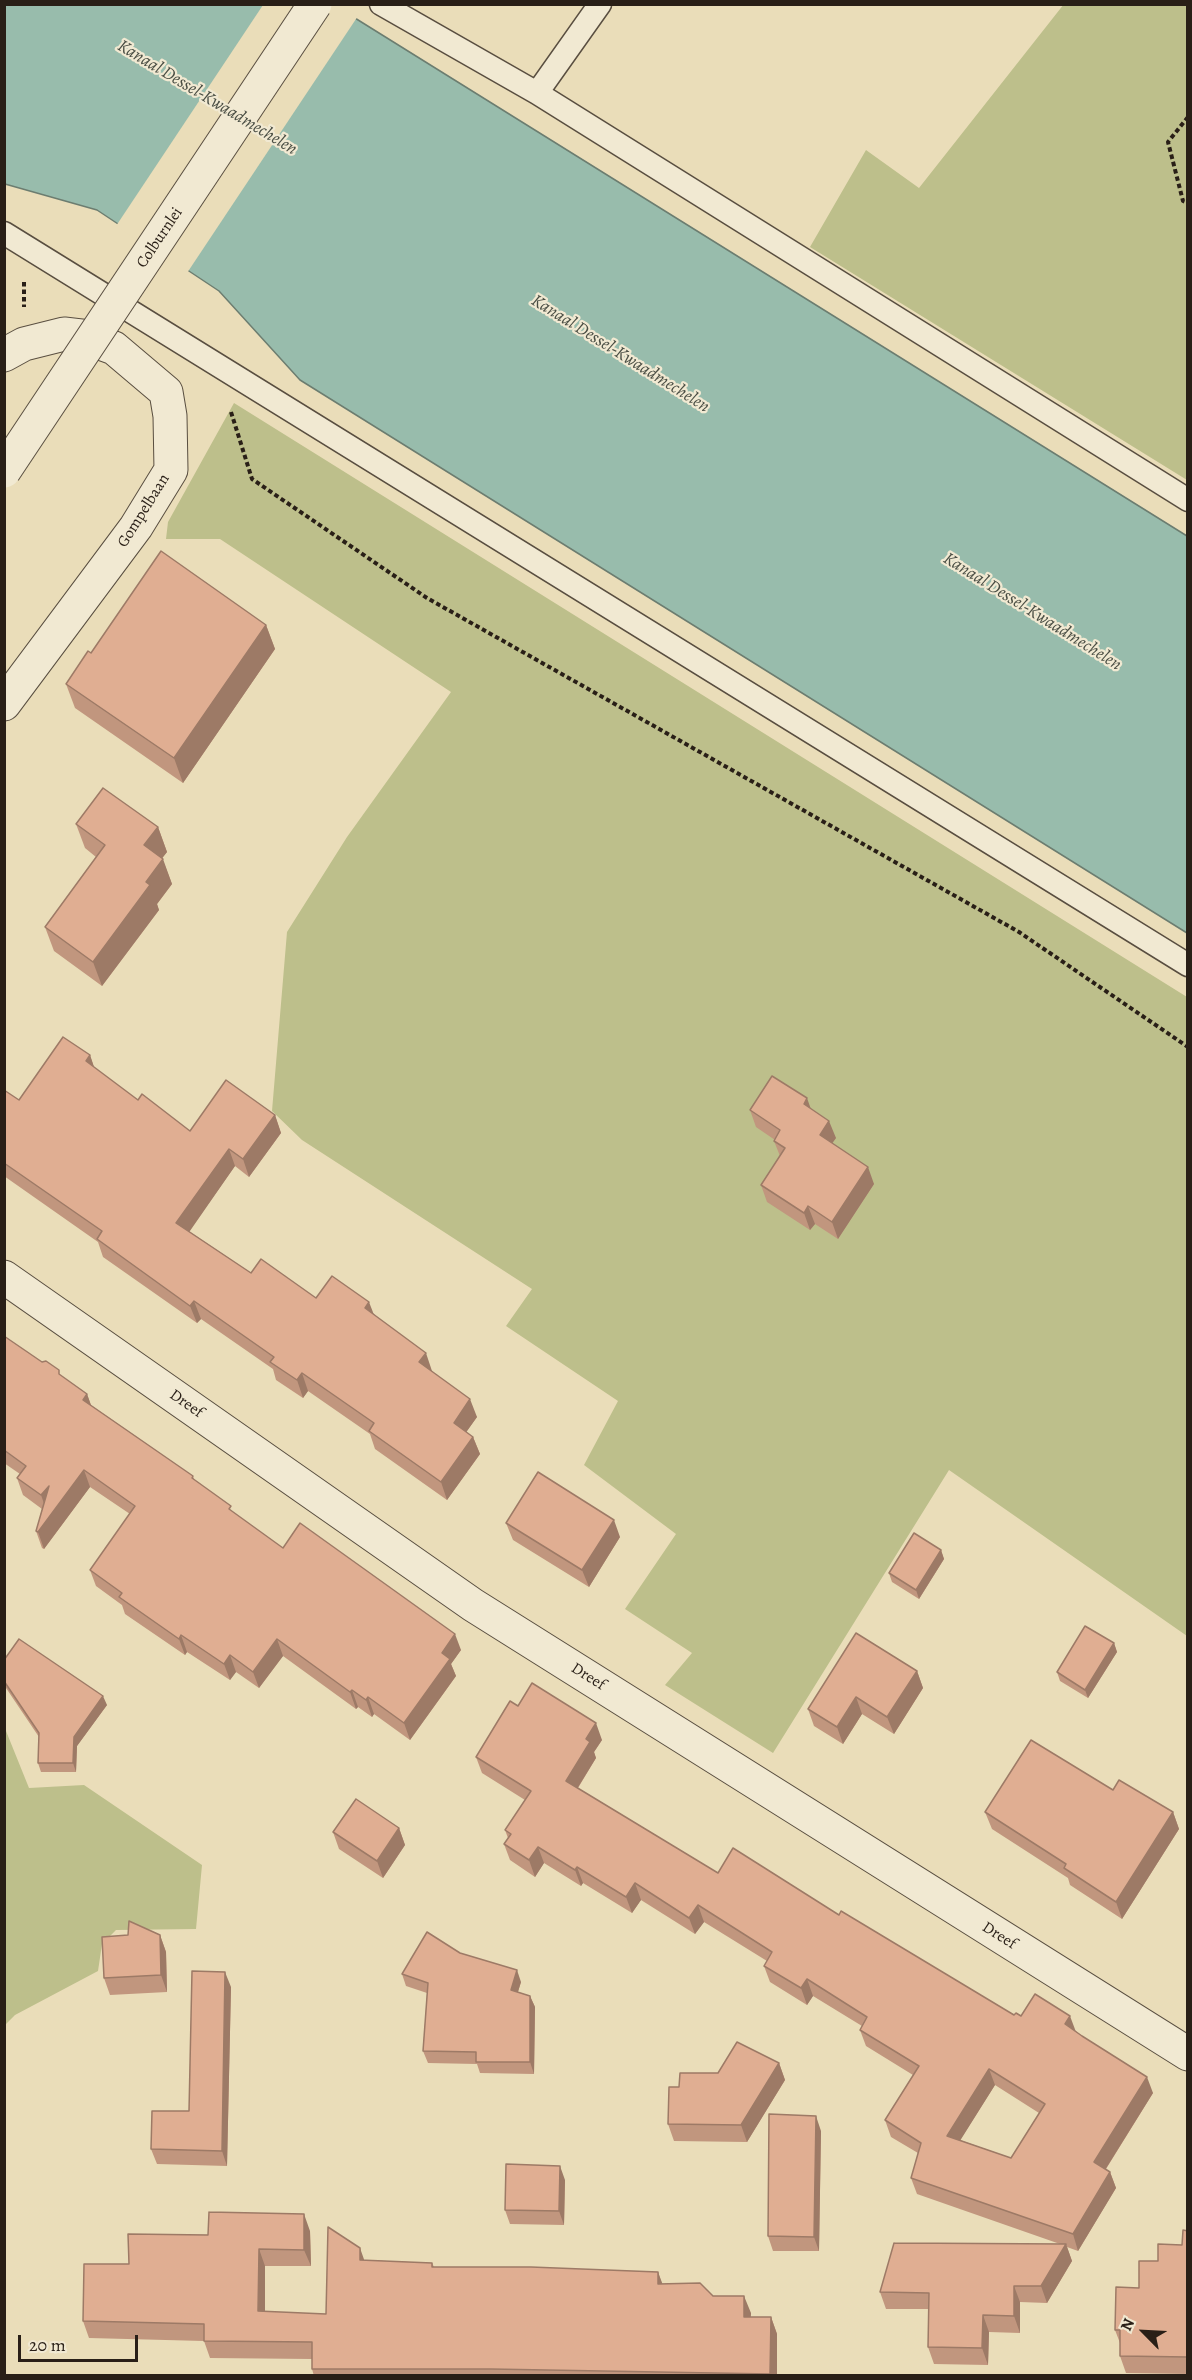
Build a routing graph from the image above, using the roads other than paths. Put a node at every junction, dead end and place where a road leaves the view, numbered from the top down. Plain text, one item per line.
1 (315, 4) edge
2 (381, 4) edge
3 (600, 4) edge
4 (537, 93) junction
5 (14, 239) edge
6 (14, 350) edge
7 (4, 471) edge
8 (1188, 500) edge
9 (4, 704) edge
10 (1188, 965) edge
11 (4, 1277) edge
12 (1188, 2054) edge

1 - 7 street, Colburnlei, bridge
2 - 4 lane
3 - 4 lane
4 - 8 lane
5 - 10 lane
6 - 9 street, Gompelbaan
11 - 12 street, Dreef

